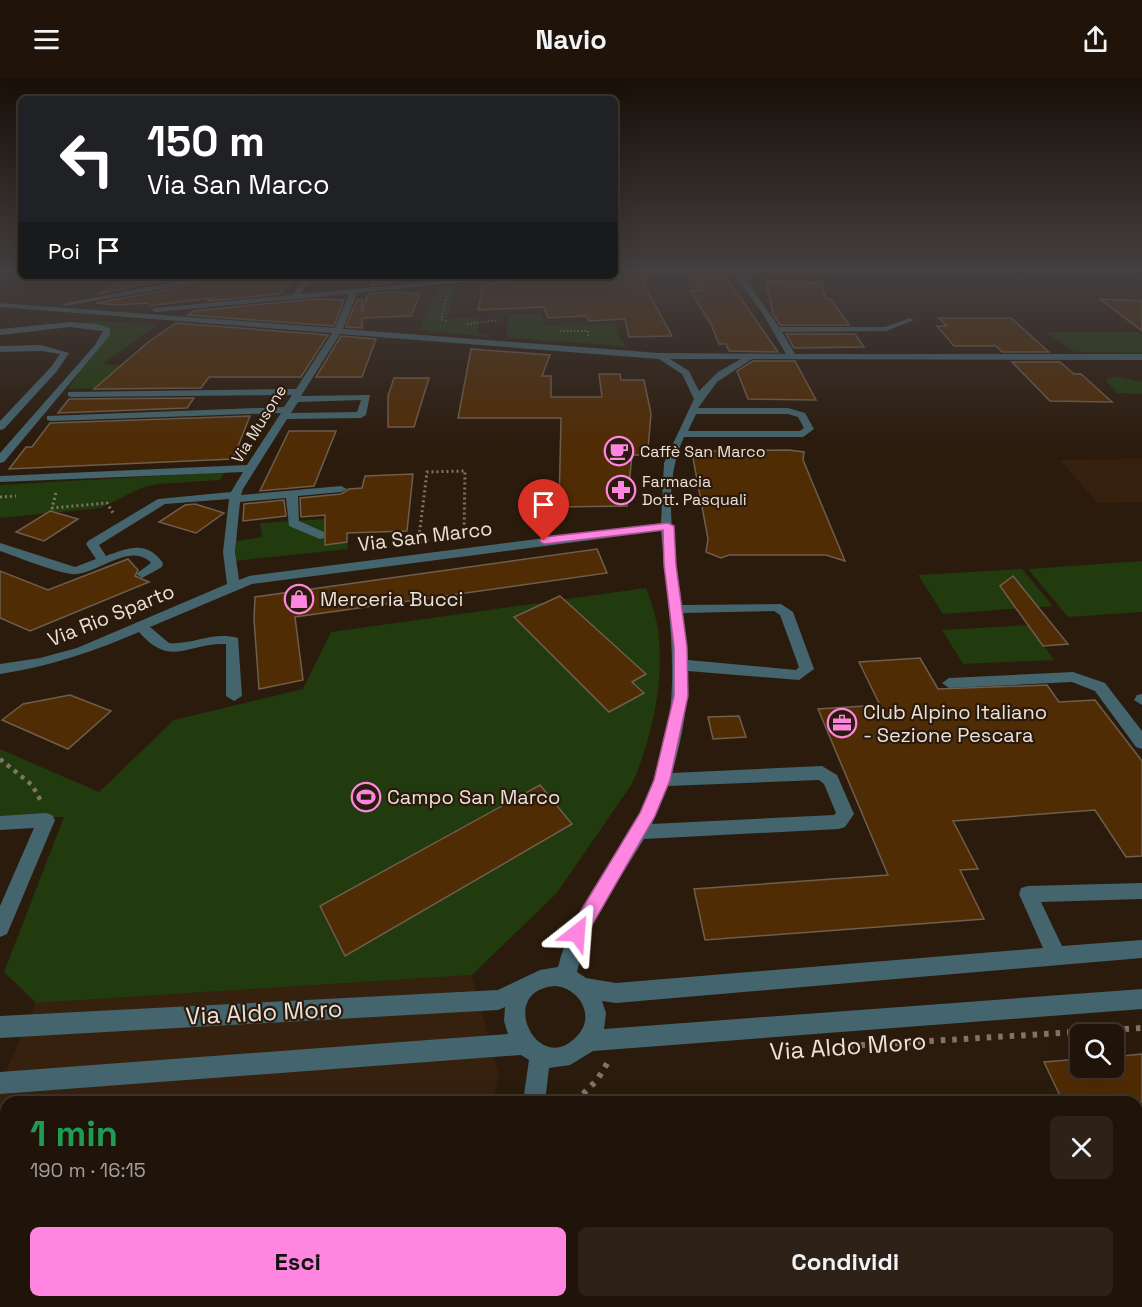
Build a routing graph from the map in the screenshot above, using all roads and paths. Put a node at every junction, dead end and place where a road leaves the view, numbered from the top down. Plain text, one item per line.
1 (36, 328) edge
2 (100, 328) edge
3 (315, 328) edge
4 (775, 328) edge
5 (888, 328) edge
6 (338, 330) junction
7 (777, 331) junction
8 (0, 332) edge
9 (891, 333) dead end
10 (0, 349) edge
11 (659, 356) junction
12 (704, 357) junction
13 (1142, 357) edge
14 (753, 358) junction
15 (793, 358) junction
16 (716, 377) junction
17 (691, 379) junction
18 (220, 384) dead end
19 (299, 392) junction
20 (71, 394) dead end
21 (697, 397) junction
22 (21, 404) junction
23 (0, 405) edge
24 (692, 411) junction
25 (286, 413) junction
26 (12, 414) junction
27 (0, 415) edge
28 (51, 418) dead end
29 (0, 427) edge
30 (681, 434) junction
31 (22, 447) dead end
32 (0, 460) edge
33 (251, 468) junction
34 (0, 477) edge
35 (340, 489) dead end
36 (47, 494) dead end
37 (292, 494) junction
38 (23, 495) dead end
39 (0, 497) edge
40 (236, 497) junction
41 (114, 513) dead end
42 (668, 526) junction
43 (320, 535) dead end
44 (418, 542) joint
45 (0, 547) edge
46 (104, 561) junction
47 (142, 574) dead end
48 (234, 585) junction
49 (676, 609) junction
50 (141, 626) junction
51 (682, 665) junction
52 (0, 669) edge
53 (949, 682) dead end
54 (234, 696) dead end
55 (1142, 743) edge
56 (0, 759) edge
57 (662, 780) junction
58 (46, 820) junction
59 (0, 823) edge
60 (638, 832) junction
61 (1142, 891) edge
62 (0, 928) edge
63 (1142, 949) edge
64 (1056, 955) junction
65 (574, 982) junction
66 (527, 988) junction
67 (1142, 999) edge
68 (0, 1027) edge
69 (1142, 1028) edge
70 (588, 1041) junction
71 (845, 1047) dead end
72 (532, 1050) junction
73 (620, 1061) dead end
74 (0, 1083) edge
75 (534, 1096) edge
76 (581, 1096) edge

1 - 8 street
2 - 32 street
3 - 6 street
4 - 7 street
5 - 7 street
6 - 11 street
6 - 19 street, Via Musone
7 - 9 street
7 - 15 street
10 - 22 street
11 - 12 street
11 - 17 street
12 - 14 street
12 - 16 street
12 - 17 street
13 - 15 street
14 - 15 street
14 - 16 street
16 - 21 street
17 - 21 street
18 - 19 street
19 - 20 street
19 - 25 street, Via Musone
19 - 25 street
21 - 24 street
22 - 23 street
22 - 26 street
24 - 30 street
24 - 30 street
25 - 28 street
25 - 33 street, Via Musone
26 - 27 street
26 - 29 street
30 - 42 street
31 - 34 street
33 - 34 street
33 - 40 street, Via Musone
35 - 37 street
36 - 41 path
37 - 40 street
37 - 43 street
38 - 39 path
40 - 46 street
40 - 48 street, Via Musone
42 - 48 street, Via San Marco
42 - 49 street
44 - 44 path
45 - 46 street
46 - 47 street
48 - 50 street, Via Rio Sparto
49 - 51 street
49 - 51 street
50 - 52 street, Via Rio Sparto
50 - 54 street
51 - 57 street
53 - 55 street
56 - 58 path
57 - 60 street
57 - 60 street
58 - 59 street
58 - 62 street
60 - 65 street
61 - 64 street
63 - 64 street
64 - 65 street
65 - 66 street
65 - 70 street
66 - 68 street, Via Aldo Moro
66 - 72 street
67 - 70 street, Via Aldo Moro
69 - 71 path, Via Aldo Moro
70 - 72 street
72 - 74 street
72 - 75 street
73 - 76 path

